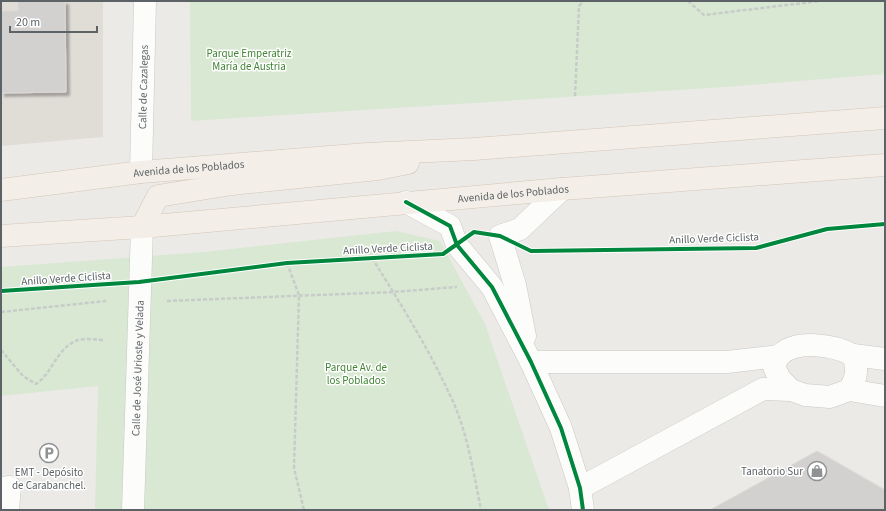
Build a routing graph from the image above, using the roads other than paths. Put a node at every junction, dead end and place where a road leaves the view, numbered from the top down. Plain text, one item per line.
1 (145, 1) edge
2 (885, 118) edge
3 (474, 149) junction
4 (885, 165) edge
5 (141, 172) junction
6 (562, 189) junction
7 (1, 190) edge
8 (406, 202) junction
9 (142, 227) junction
10 (1, 236) edge
11 (853, 355) junction
12 (779, 356) junction
13 (885, 359) edge
14 (531, 362) junction
15 (791, 390) junction
16 (849, 390) junction
17 (885, 396) edge
18 (1, 488) edge
19 (580, 488) junction
20 (8, 510) edge
21 (133, 510) edge
22 (583, 510) edge

1 - 5 street, Calle de Cazalegas
2 - 3 main road, Avenida de los Poblados
3 - 5 main road, Avenida de los Poblados
3 - 9 main road, Avenida de los Poblados
4 - 6 main road, Avenida de los Poblados
5 - 7 main road, Avenida de los Poblados
6 - 8 main road, Avenida de los Poblados
6 - 14 street
8 - 9 main road, Avenida de los Poblados
8 - 14 street
9 - 10 main road, Avenida de los Poblados
9 - 21 street, Calle de José Urioste y Velada
11 - 12 street
11 - 13 street
11 - 16 street
12 - 14 street
12 - 15 street
14 - 19 street
15 - 16 street
15 - 19 street
16 - 17 street
18 - 20 street
19 - 22 street

